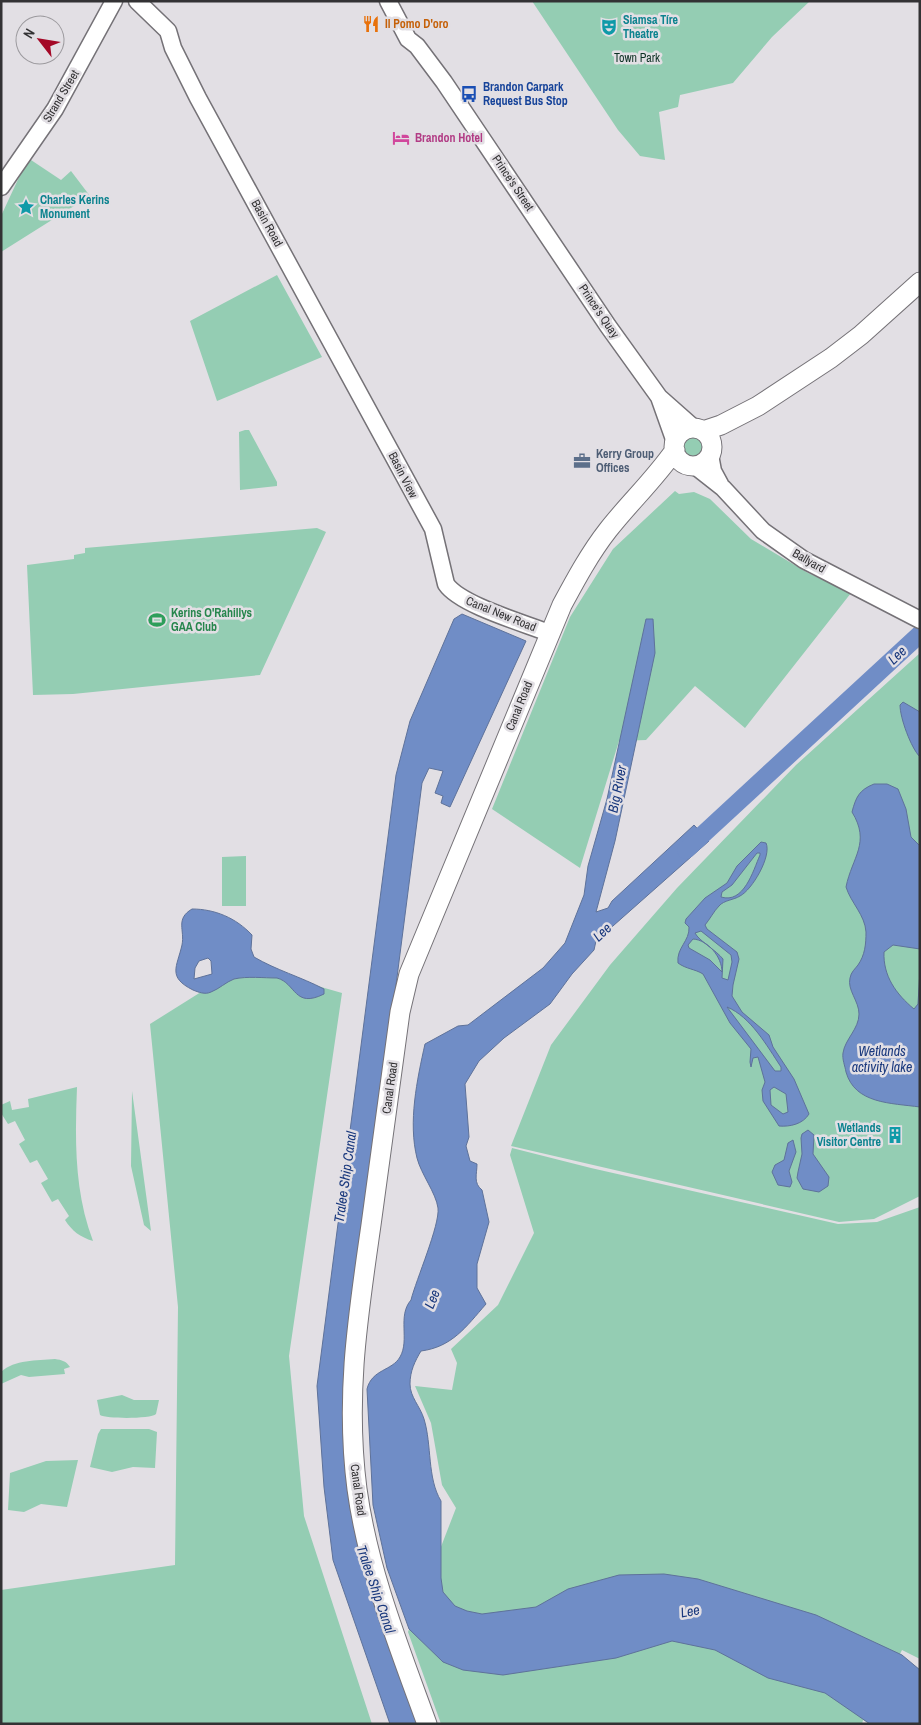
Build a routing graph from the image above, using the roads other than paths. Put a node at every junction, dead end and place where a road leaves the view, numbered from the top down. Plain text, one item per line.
1 (114, 1) edge
2 (137, 1) edge
3 (390, 2) edge
4 (1, 187) edge
5 (540, 224) joint
6 (920, 282) edge
7 (342, 359) joint
8 (659, 397) junction
9 (748, 410) junction
10 (698, 430) junction
11 (675, 446) junction
12 (702, 458) junction
13 (640, 496) junction
14 (454, 592) joint
15 (914, 617) edge
16 (549, 633) junction
17 (427, 1724) edge

1 - 4 main road, Strand Street
2 - 7 main road, Basin Road
3 - 5 main road, Prince's Street
5 - 8 main road, Prince's Quay
6 - 9 main road
7 - 14 main road, Basin View
8 - 10 main road, Prince's Quay
8 - 11 main road, Prince's Quay
9 - 10 main road
9 - 12 main road
10 - 11 main road
10 - 12 main road
11 - 12 main road
11 - 13 main road
12 - 13 main road
12 - 15 main road, Ballyard
13 - 16 main road, Canal Road
14 - 16 main road, Canal New Road
16 - 17 main road, Canal Road

